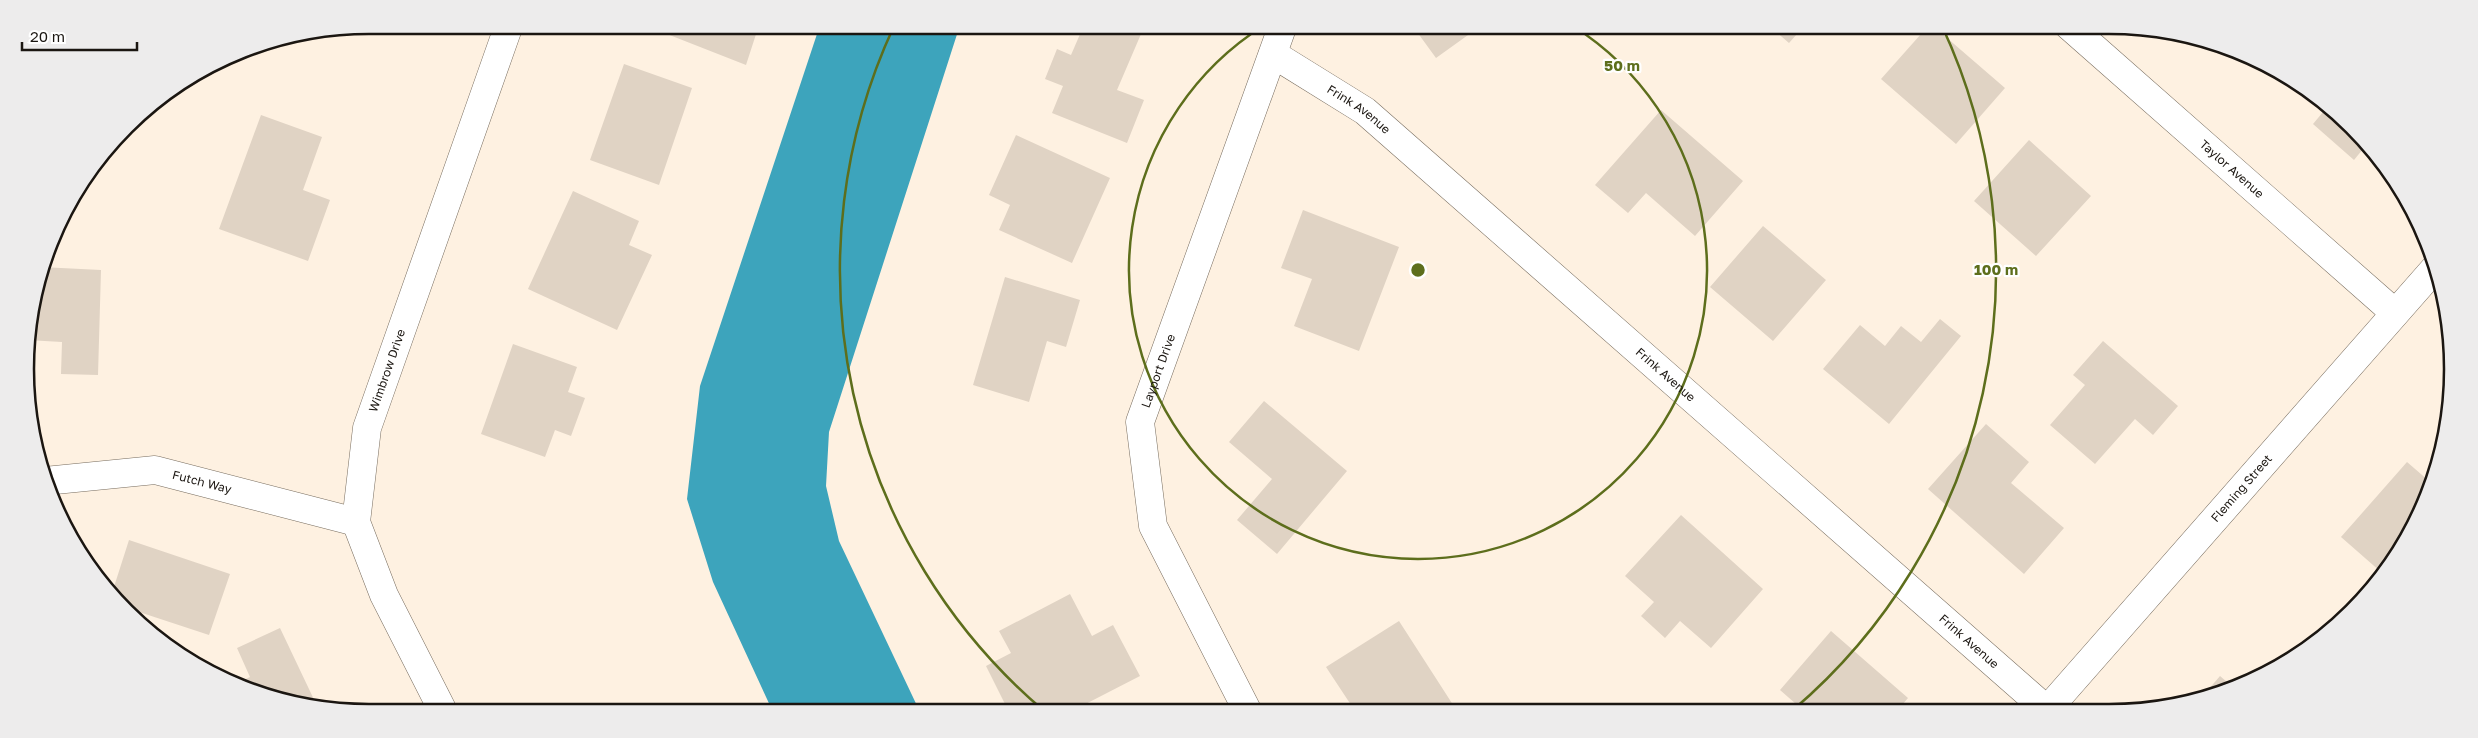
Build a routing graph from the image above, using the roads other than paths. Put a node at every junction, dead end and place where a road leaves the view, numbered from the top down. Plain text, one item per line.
1 (507, 34) edge
2 (1280, 34) edge
3 (2078, 34) edge
4 (1273, 54) junction
5 (2430, 274) edge
6 (2395, 313) junction
7 (53, 480) edge
8 (356, 522) junction
9 (439, 704) edge
10 (1244, 704) edge
11 (2040, 704) edge
12 (2052, 704) edge

1 - 8 street, Wimbrow Drive
2 - 4 street, Layport Drive
3 - 6 street, Taylor Avenue
4 - 10 street, Layport Drive
4 - 11 street, Frink Avenue
5 - 6 street, Fleming Street
6 - 12 street, Fleming Street
7 - 8 street, Futch Way
8 - 9 street, Wimbrow Drive

